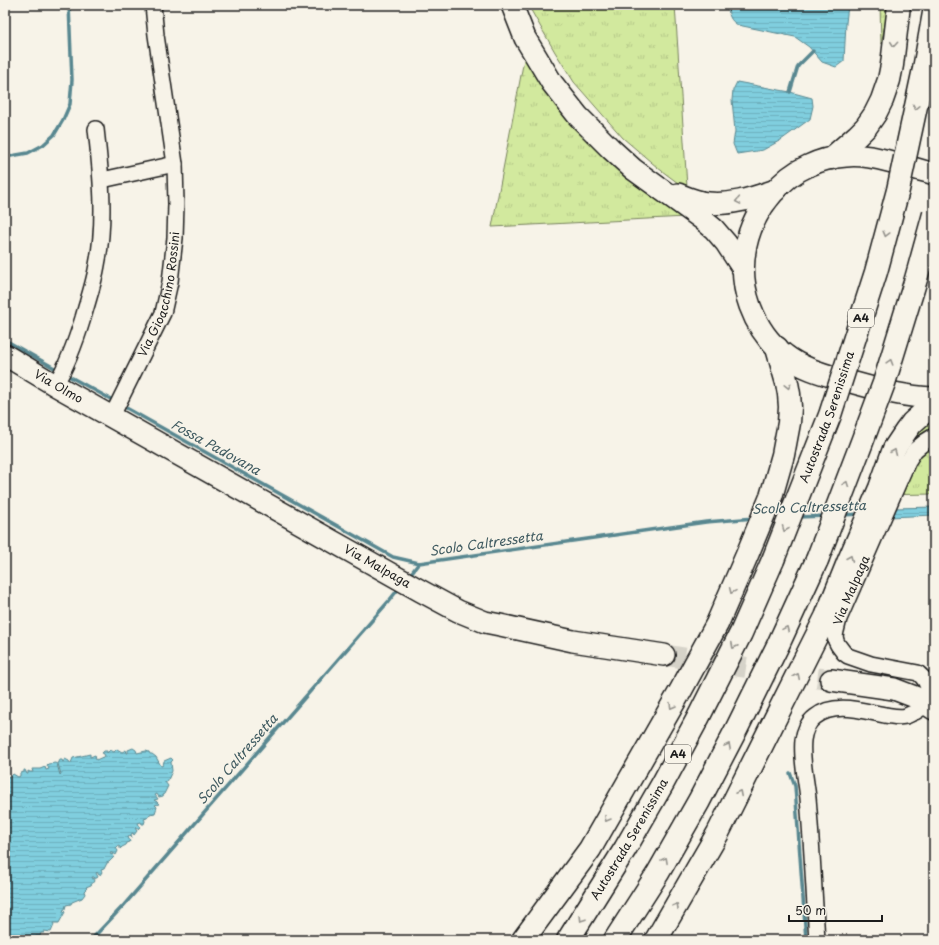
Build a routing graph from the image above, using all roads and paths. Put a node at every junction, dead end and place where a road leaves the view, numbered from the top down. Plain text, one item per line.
1 (153, 5) edge
2 (512, 5) edge
3 (899, 5) edge
4 (934, 14) edge
5 (96, 129) dead end
6 (832, 158) junction
7 (175, 164) junction
8 (934, 174) edge
9 (102, 180) junction
10 (649, 181) junction
11 (776, 190) junction
12 (934, 214) edge
13 (743, 269) junction
14 (778, 348) junction
15 (5, 355) edge
16 (60, 377) junction
17 (934, 398) edge
18 (934, 403) edge
19 (116, 408) junction
20 (934, 436) edge
21 (889, 487) junction
22 (870, 531) junction
23 (664, 655) tunnel mouth
24 (831, 680) tunnel mouth
25 (930, 706) edge
26 (523, 940) edge
27 (568, 940) edge
28 (615, 940) edge
29 (656, 940) edge
30 (817, 940) edge

1 - 7 street, Via Gioacchino Rossini
2 - 10 main road
3 -> 6 highway
4 -> 27 highway, Autostrada Serenissima / A4, bridge
5 - 9 street
6 - 8 main road
6 - 11 main road
7 - 9 street
7 - 19 street, Via Gioacchino Rossini
9 - 16 street
11 -> 10 main road
10 - 13 main road
11 - 13 main road
28 -> 12 highway, bridge
13 - 14 main road
14 - 17 main road
14 -> 26 highway
15 - 16 main road, Via Olmo
16 - 19 main road, Via Olmo
21 -> 18 highway
19 - 23 main road, Via Malpaga
20 - 21 street
21 - 22 highway
22 - 25 street, Via Malpaga
29 -> 22 highway
24 - 25 main road
25 - 30 street

